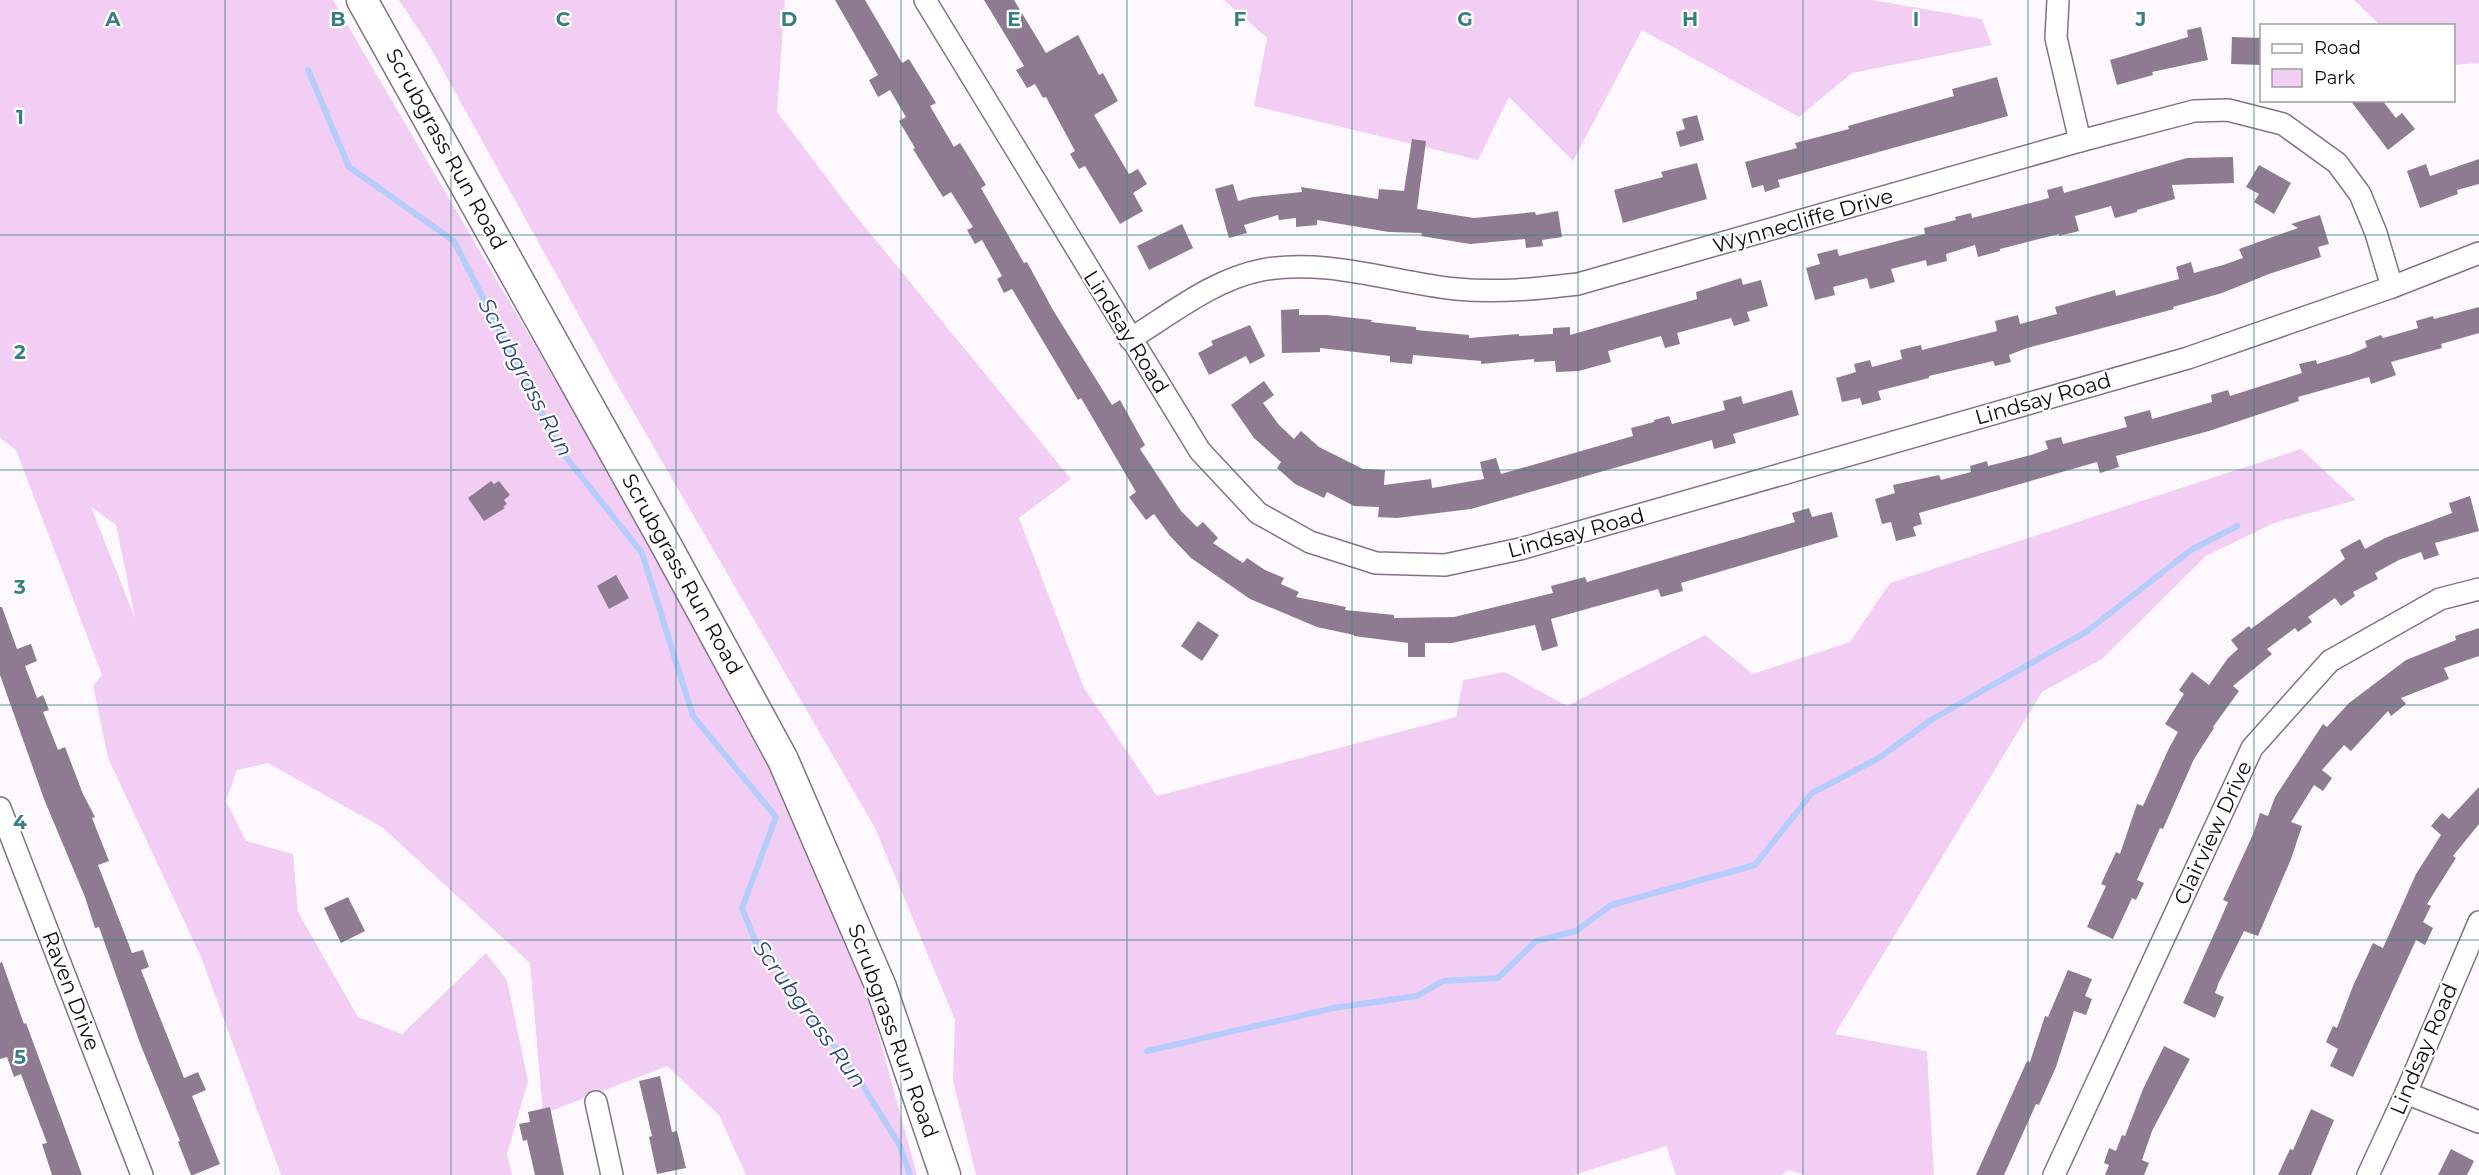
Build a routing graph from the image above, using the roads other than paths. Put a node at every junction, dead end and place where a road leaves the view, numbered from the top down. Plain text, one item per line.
1 (362, 0) edge
2 (925, 0) edge
3 (2058, 0) edge
4 (2080, 141) junction
5 (2479, 253) edge
6 (2392, 287) junction
7 (1130, 339) junction
8 (2479, 589) edge
9 (0, 808) edge
10 (2479, 922) edge
11 (2406, 1093) junction
12 (596, 1102) dead end
13 (2479, 1122) edge
14 (142, 1175) edge
15 (612, 1175) edge
16 (945, 1175) edge
17 (2054, 1175) edge
18 (2368, 1175) edge

1 - 16 street, Scrubgrass Run Road
2 - 7 street, Lindsay Road
3 - 4 street
4 - 6 street, Wynnecliffe Drive
4 - 7 street, Wynnecliffe Drive
5 - 6 street, Lindsay Road
6 - 7 street, Lindsay Road
8 - 17 street, Clairview Drive
9 - 14 street, Raven Drive
10 - 11 street, Lindsay Road
11 - 13 street
11 - 18 street, Lindsay Road
12 - 15 street

